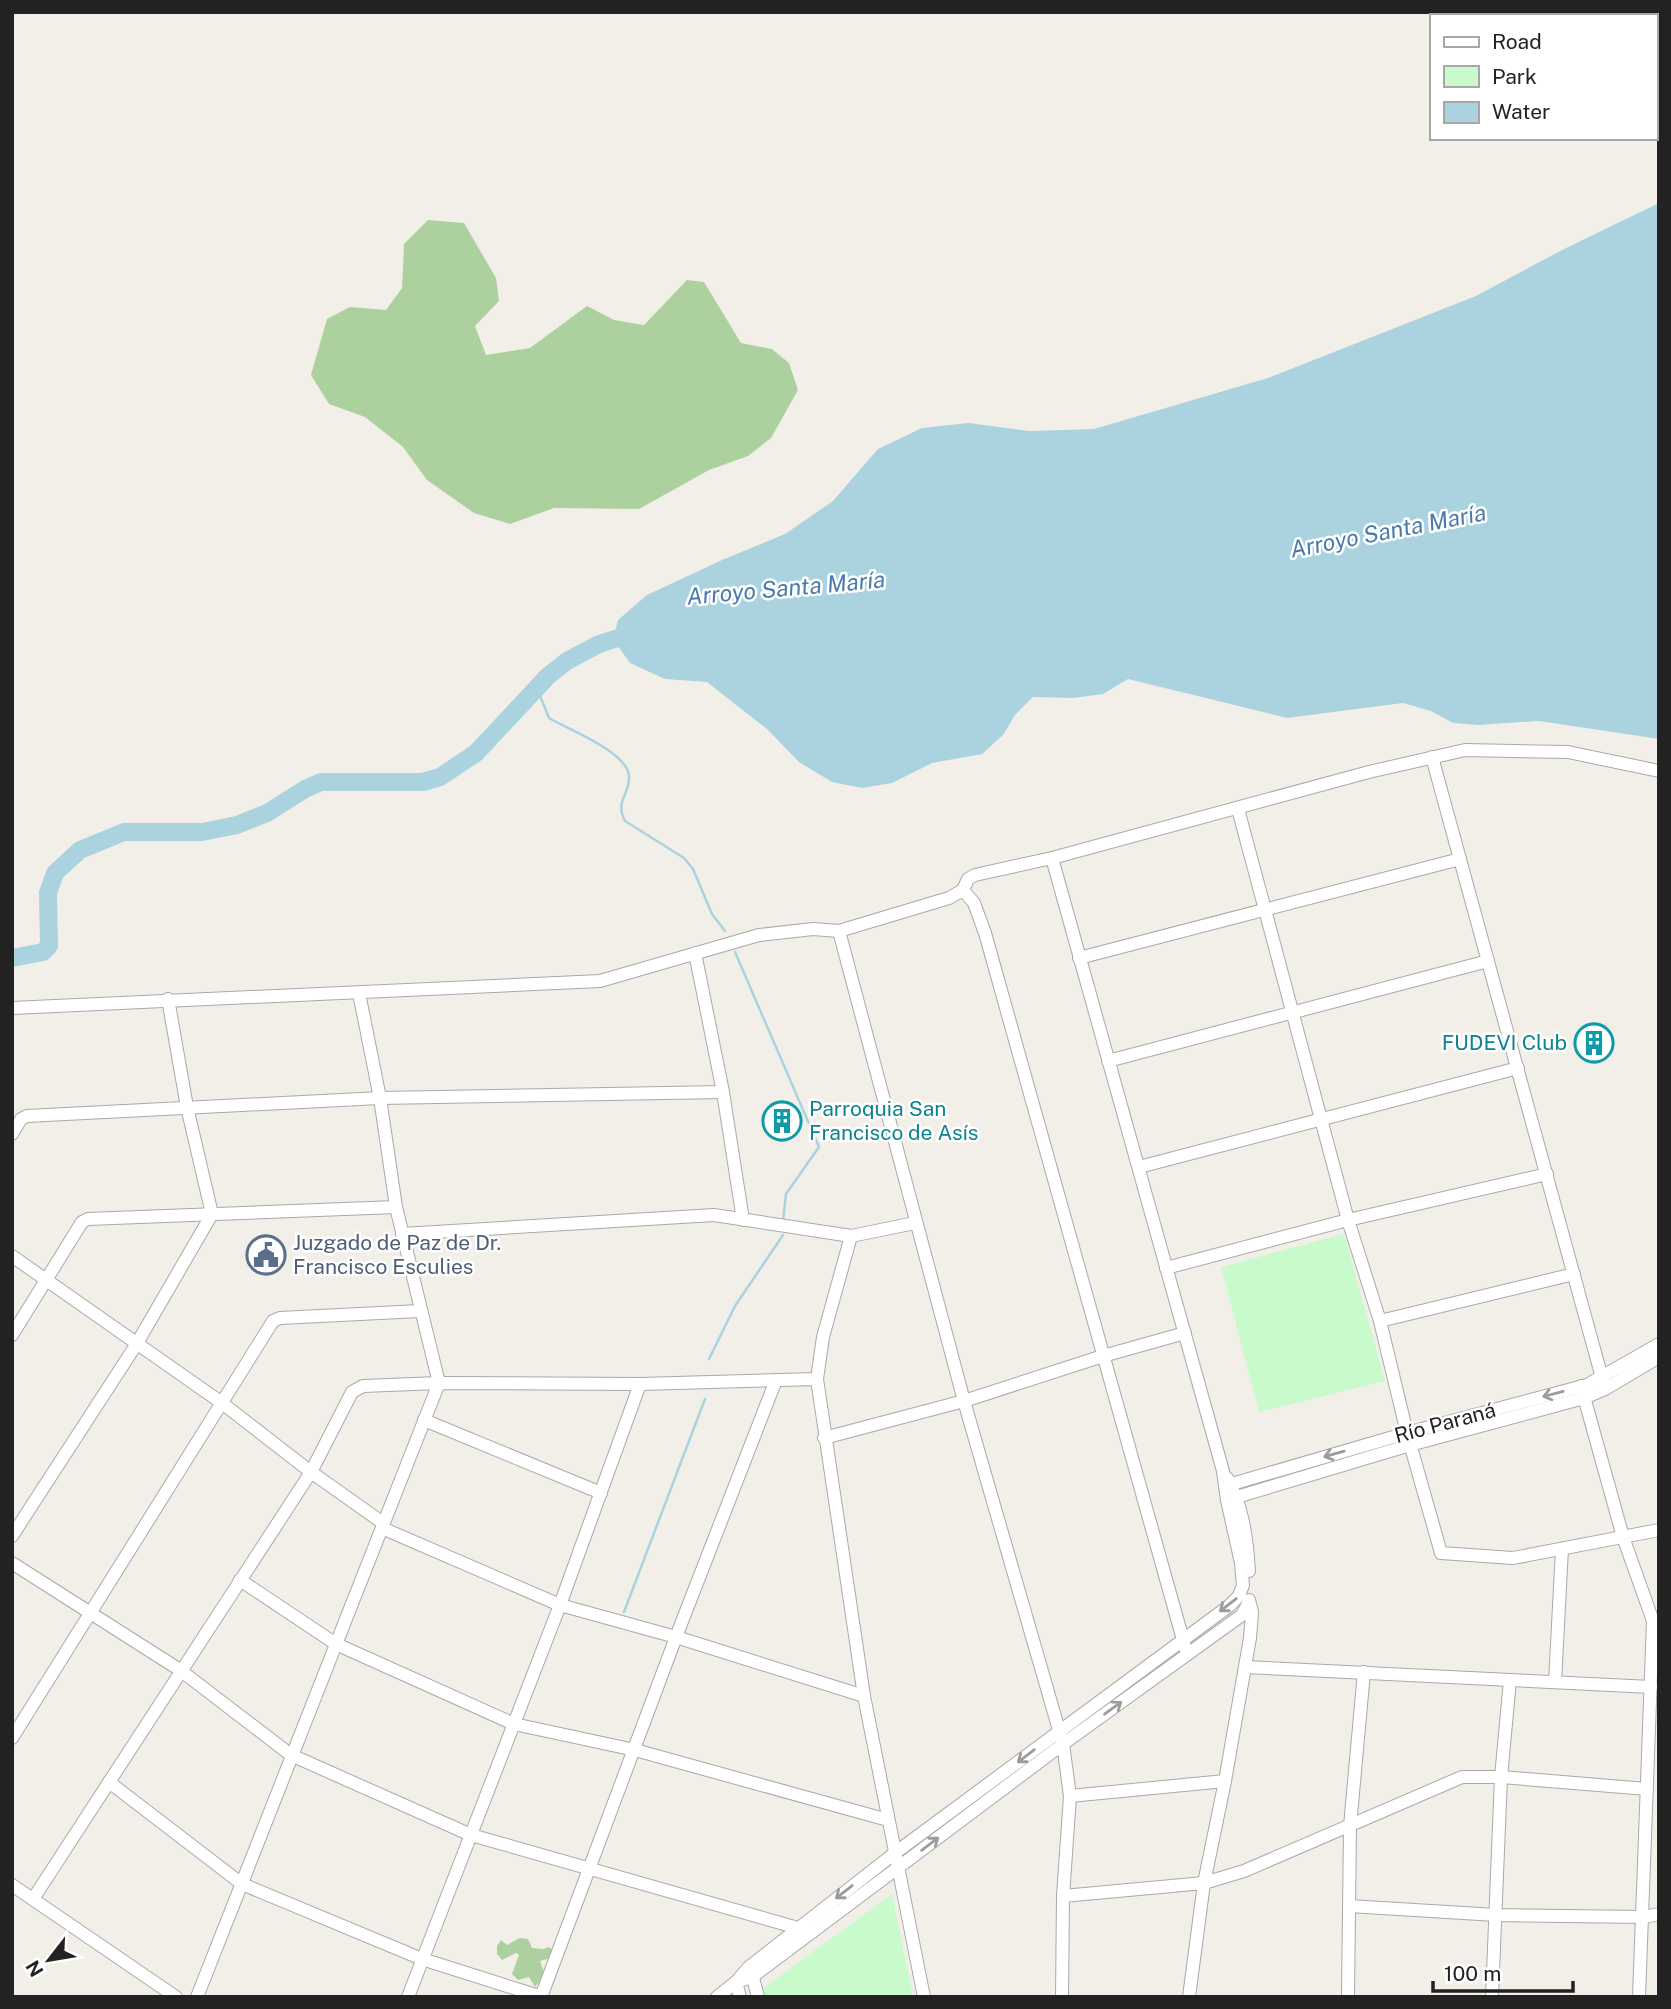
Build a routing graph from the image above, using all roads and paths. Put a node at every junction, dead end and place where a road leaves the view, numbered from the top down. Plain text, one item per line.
1 (1432, 757) junction
2 (1659, 771) edge
3 (1238, 808) junction
4 (1052, 858) junction
5 (1460, 859) junction
6 (963, 890) junction
7 (1264, 911) junction
8 (839, 931) junction
9 (695, 953) junction
10 (1079, 958) junction
11 (1488, 961) junction
12 (359, 993) junction
13 (168, 999) junction
14 (12, 1008) edge
15 (1292, 1013) junction
16 (1108, 1061) junction
17 (1518, 1068) junction
18 (723, 1091) junction
19 (380, 1098) junction
20 (187, 1107) junction
21 (1321, 1118) junction
22 (12, 1134) edge
23 (1139, 1167) junction
24 (1547, 1174) junction
25 (396, 1207) junction
26 (212, 1214) junction
27 (743, 1220) junction
28 (1348, 1220) junction
29 (915, 1223) junction
30 (402, 1234) junction
31 (850, 1236) junction
32 (12, 1256) edge
33 (1166, 1268) junction
34 (1574, 1274) junction
35 (47, 1279) junction
36 (420, 1311) junction
37 (1380, 1321) junction
38 (1185, 1333) junction
39 (12, 1335) edge
40 (1659, 1344) edge
41 (136, 1345) junction
42 (1103, 1356) junction
43 (1659, 1357) edge
44 (817, 1379) junction
45 (776, 1380) junction
46 (439, 1383) junction
47 (1604, 1383) junction
48 (640, 1384) junction
49 (1583, 1392) junction
50 (964, 1401) junction
51 (222, 1403) junction
52 (424, 1420) junction
53 (824, 1438) junction
54 (1409, 1439) junction
55 (311, 1472) junction
56 (1230, 1492) junction
57 (601, 1493) junction
58 (383, 1525) junction
59 (1659, 1530) edge
60 (12, 1536) edge
61 (1623, 1537) junction
62 (1562, 1549) junction
63 (12, 1563) edge
64 (240, 1580) junction
65 (1249, 1602) junction
66 (560, 1605) junction
67 (91, 1612) junction
68 (676, 1637) junction
69 (1183, 1639) junction
70 (336, 1644) junction
71 (1187, 1654) junction
72 (1245, 1667) junction
73 (180, 1670) junction
74 (1364, 1672) junction
75 (1510, 1680) junction
76 (1555, 1682) junction
77 (1651, 1688) junction
78 (864, 1696) junction
79 (514, 1724) junction
80 (1059, 1731) junction
81 (12, 1738) edge
82 (1063, 1744) junction
83 (635, 1750) junction
84 (291, 1755) junction
85 (1501, 1777) junction
86 (1226, 1781) junction
87 (109, 1782) junction
88 (1647, 1789) junction
89 (1070, 1796) junction
90 (888, 1821) junction
91 (1350, 1826) junction
92 (471, 1835) junction
93 (895, 1853) junction
94 (899, 1867) junction
95 (591, 1868) junction
96 (1204, 1883) junction
97 (242, 1884) junction
98 (12, 1885) edge
99 (1063, 1896) junction
100 (33, 1899) junction
101 (1349, 1906) junction
102 (1659, 1914) edge
103 (1496, 1915) junction
104 (1642, 1917) junction
105 (806, 1929) junction
106 (422, 1959) junction
107 (752, 1971) junction
108 (736, 1982) junction
109 (176, 1997) edge
110 (197, 1997) edge
111 (408, 1997) edge
112 (542, 1997) edge
113 (717, 1997) edge
114 (740, 1997) edge
115 (758, 1997) edge
116 (924, 1997) edge
117 (1062, 1997) edge
118 (1189, 1997) edge
119 (1348, 1997) edge
120 (1492, 1997) edge
121 (1639, 1997) edge

1 - 2 street
1 - 3 street
1 - 5 street
3 - 4 street
3 - 7 street
4 - 6 street
4 - 10 street
5 - 7 street
5 - 11 street
6 - 8 street
6 - 42 street
7 - 10 street
7 - 15 street
8 - 9 street
8 - 29 street
9 - 12 street
9 - 18 street
10 - 16 street
11 - 15 street
11 - 17 street
12 - 13 street
12 - 19 street
13 - 14 street
13 - 20 street
15 - 16 street
15 - 21 street
16 - 23 street
17 - 21 street
17 - 24 street
18 - 19 street
18 - 27 street
19 - 20 street
19 - 25 street
20 - 22 street
20 - 26 street
21 - 23 street
21 - 28 street
23 - 33 street
24 - 28 street
24 - 34 street
25 - 26 street
25 - 30 street
26 - 35 street
26 - 41 street
27 - 30 street
27 - 31 street
28 - 33 street
28 - 37 street
29 - 31 street
29 - 50 street
30 - 36 street
31 - 44 street
32 - 35 street
33 - 38 street
34 - 37 street
34 - 47 street
35 - 39 street
35 - 41 street
36 - 46 street
36 - 51 street
37 - 54 street
38 - 42 street
38 - 56 street
40 - 47 street, Río Paraná
41 - 51 street
41 - 60 street
42 - 50 street
42 - 69 street
43 - 47 street, Río Paraná
44 - 45 street
44 - 53 street
45 - 48 street
45 - 68 street
46 - 48 street
46 - 52 street
46 - 55 street
47 - 49 street, Río Paraná
48 - 57 street
49 - 54 street, Río Paraná
49 - 61 street
50 - 53 street
50 - 80 street
51 - 55 street
51 - 67 street
52 - 57 street
52 - 58 street
53 - 78 street
54 - 56 street, Río Paraná
54 - 62 street
55 - 58 street
55 - 64 street
56 - 65 street
56 -> 69 street
57 - 66 street
58 - 66 street
58 - 70 street
59 - 61 street
61 - 62 street
61 - 77 street
62 - 76 street
63 - 67 street
64 - 70 street
64 - 73 street
65 - 71 street
65 - 72 street
66 - 68 street
66 - 79 street
67 - 73 street
67 - 81 street
68 - 78 street
68 - 83 street
69 - 71 street
69 - 80 street
70 - 79 street
70 - 84 street
82 -> 71 street
72 - 74 street
72 - 86 street
73 - 84 street
73 - 87 street
74 - 75 street
74 - 91 street
75 - 76 street
75 - 85 street
76 - 77 street
77 - 88 street
78 - 90 street
79 - 83 street
79 - 92 street
80 - 82 street
80 -> 93 street
82 - 89 street
94 -> 82 street
83 - 90 street
83 - 95 street
84 - 92 street
84 - 97 street
85 - 88 street
85 - 91 street
85 - 103 street
86 - 89 street
86 - 96 street
87 - 97 street
87 - 100 street
88 - 104 street
89 - 99 street
90 - 93 street
91 - 96 street
91 - 101 street
92 - 95 street
92 - 106 street
93 - 94 street
93 -> 105 street
94 - 105 street
94 - 116 street
95 - 105 street
95 - 112 street
96 - 99 street
96 - 118 street
97 - 106 street
97 - 110 street
98 - 100 street
99 - 117 street
100 - 109 street
101 - 103 street
101 - 119 street
102 - 104 street
103 - 104 street
103 - 120 street
104 - 121 street
105 - 107 street
106 - 111 street
106 - 112 street
107 - 108 street
107 - 115 street
108 - 113 street
108 - 114 street

